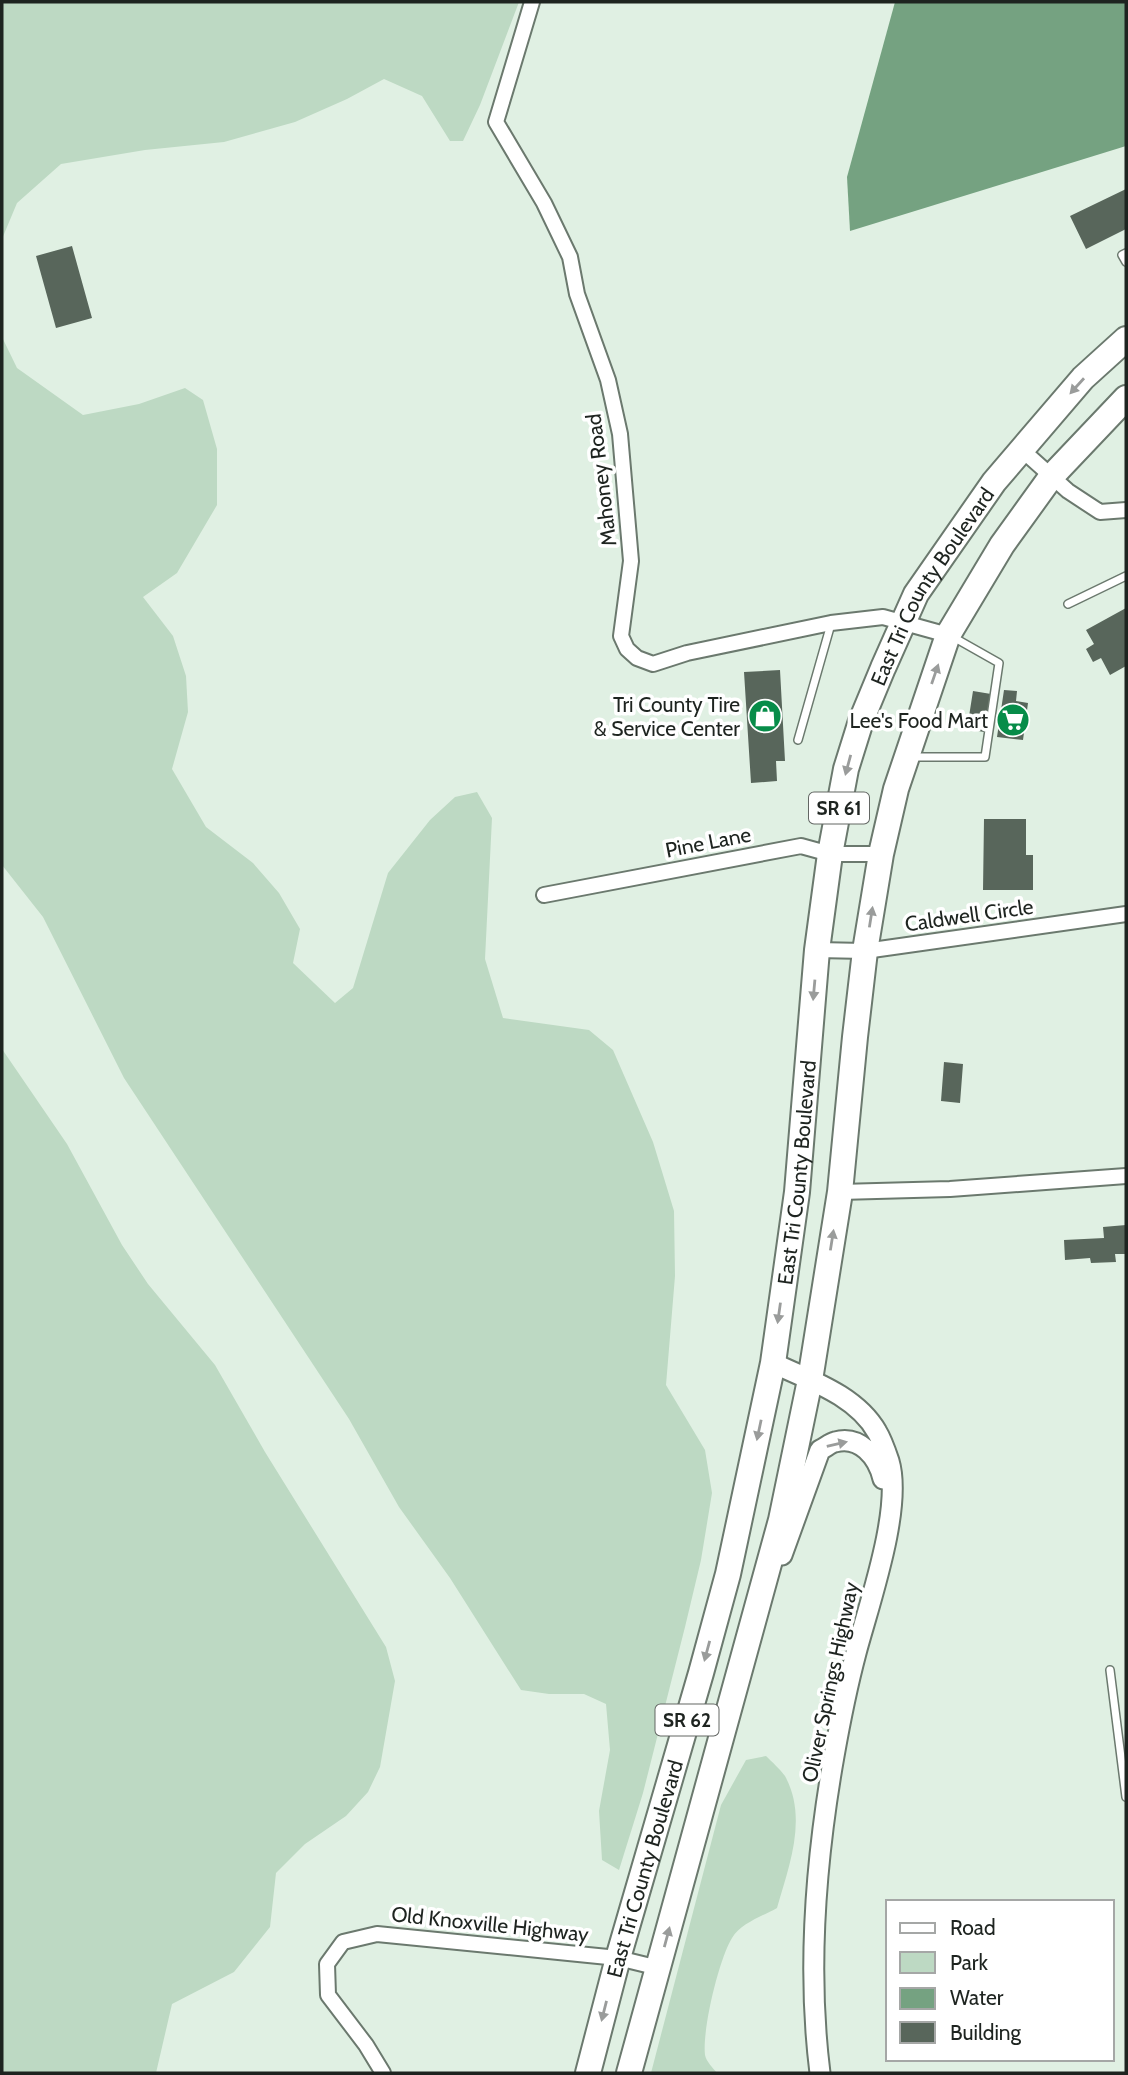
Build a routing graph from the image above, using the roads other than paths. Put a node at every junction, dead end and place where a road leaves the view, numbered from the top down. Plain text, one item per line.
1 (532, 2) edge
2 (1126, 253) edge
3 (1126, 262) edge
4 (1126, 339) edge
5 (1126, 398) edge
6 (1021, 449) junction
7 (1051, 477) junction
8 (1126, 510) edge
9 (1126, 576) edge
10 (1068, 604) dead end
11 (831, 624) junction
12 (901, 624) junction
13 (948, 635) junction
14 (798, 740) dead end
15 (906, 757) junction
16 (830, 854) junction
17 (881, 854) junction
18 (544, 895) dead end
19 (1126, 914) edge
20 (817, 950) junction
21 (865, 951) junction
22 (1126, 1176) edge
23 (840, 1192) junction
24 (773, 1363) junction
25 (810, 1380) junction
26 (881, 1557) junction
27 (744, 1658) junction
28 (1110, 1670) dead end
29 (1126, 1797) edge
30 (618, 1958) junction
31 (659, 1968) junction
32 (383, 2073) edge
33 (588, 2073) edge
34 (629, 2073) edge
35 (820, 2073) edge

1 - 11 street, Mahoney Road
2 - 3 lane
4 -> 6 highway, East Tri County Boulevard / SR 61
5 - 7 highway, East Tri County Boulevard / SR 61
6 - 7 street
6 - 12 highway, East Tri County Boulevard / SR 61
7 - 8 street
7 - 13 highway, East Tri County Boulevard / SR 61
9 - 10 lane
11 - 12 street, Mahoney Road
11 - 14 lane
12 - 13 street, Mahoney Road
12 -> 16 highway, East Tri County Boulevard / SR 61
15 -> 13 highway, East Tri County Boulevard / SR 61
13 - 15 lane
15 - 17 highway, East Tri County Boulevard / SR 61
16 - 17 street, Pine Lane
16 - 18 street, Pine Lane
16 - 20 highway, East Tri County Boulevard / SR 61
21 -> 17 highway, East Tri County Boulevard / SR 61
19 - 21 street, Caldwell Circle
20 - 21 street, Caldwell Circle
20 -> 24 highway, East Tri County Boulevard / SR 61
21 - 23 highway, East Tri County Boulevard / SR 61
22 - 23 street
25 -> 23 highway, East Tri County Boulevard / SR 61
24 - 25 main road, Oliver Springs Highway
24 -> 30 highway, East Tri County Boulevard / SR 62
25 - 26 main road, Oliver Springs Highway
25 - 27 highway, East Tri County Boulevard / SR 62
27 -> 26 main road
26 - 35 main road, Oliver Springs Highway
31 -> 27 highway, East Tri County Boulevard / SR 62
28 - 29 lane
30 - 31 street, Old Knoxville Highway
30 - 32 street, Old Knoxville Highway
30 -> 33 highway, East Tri County Boulevard / SR 62
31 - 34 highway, East Tri County Boulevard / SR 62

